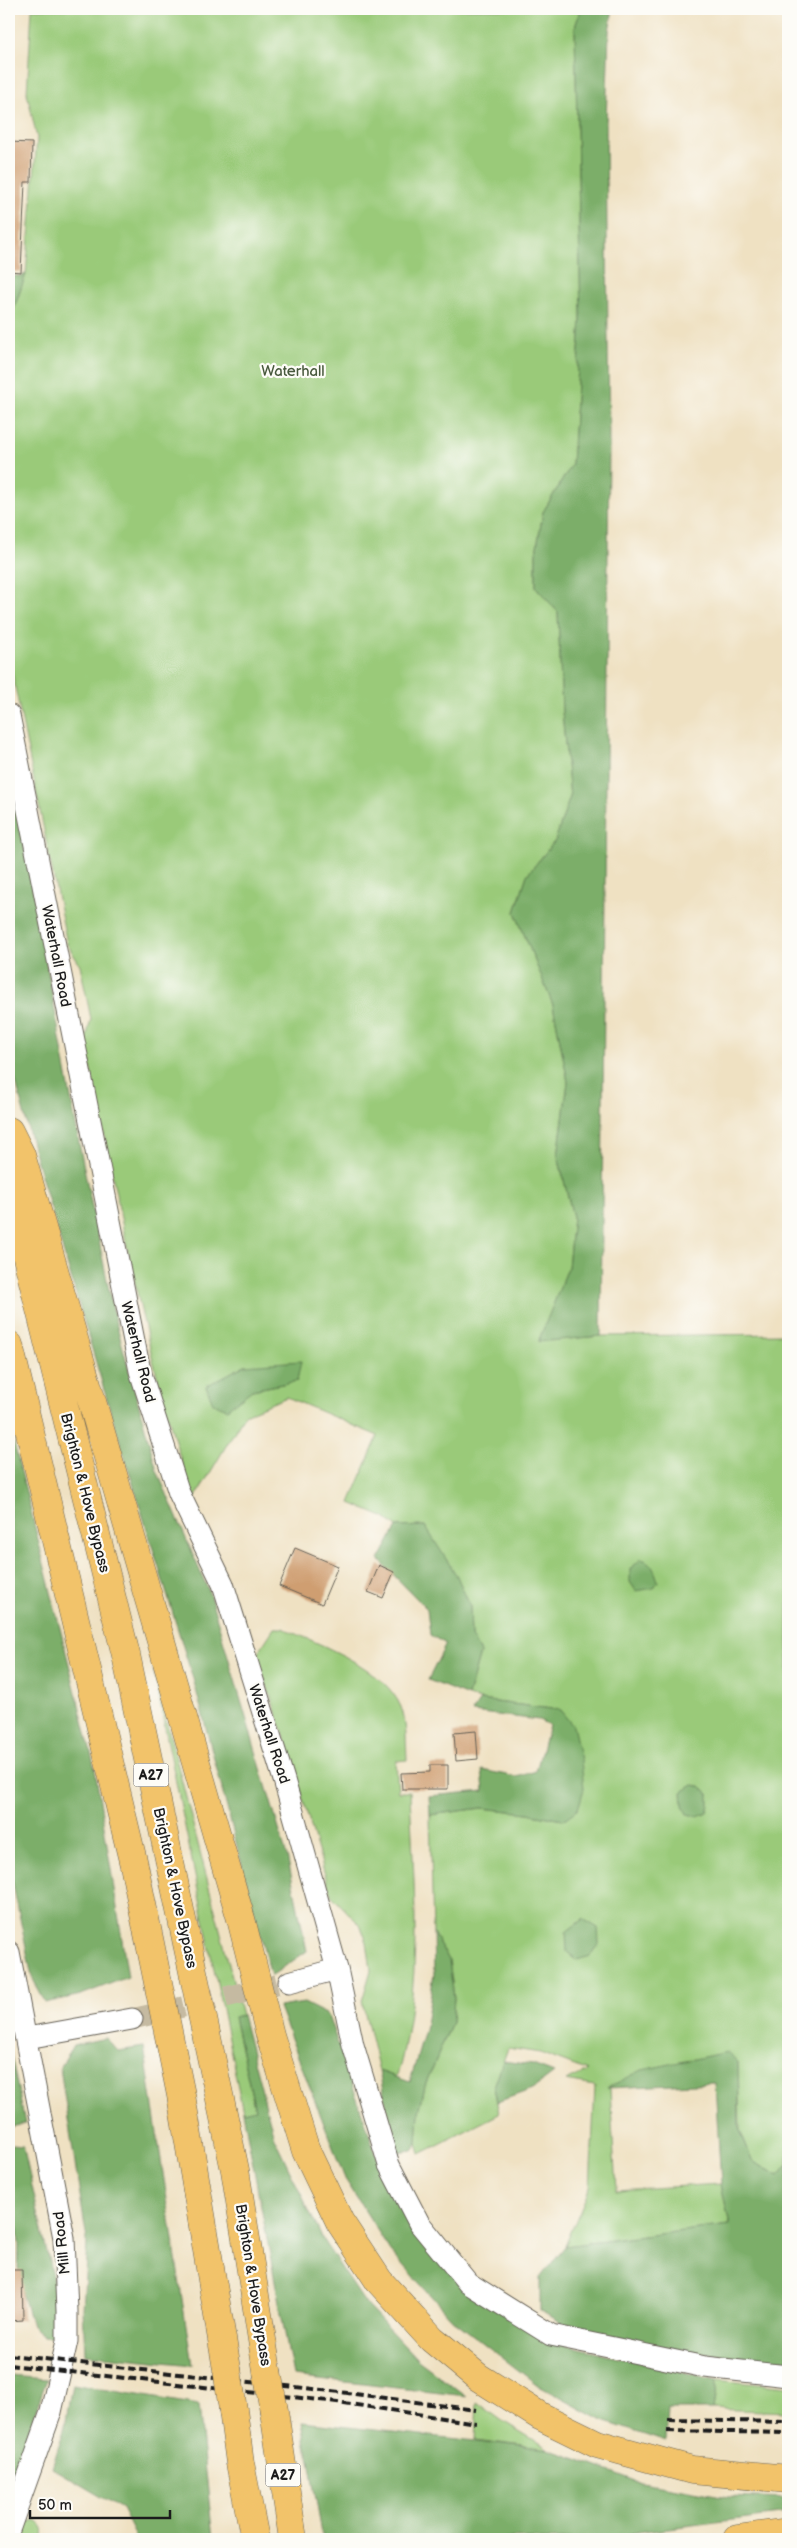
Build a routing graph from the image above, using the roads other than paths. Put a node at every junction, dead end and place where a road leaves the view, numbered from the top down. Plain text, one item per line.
1 (9, 715) edge
2 (9, 1130) edge
3 (9, 1185) edge
4 (9, 1345) edge
5 (9, 1952) edge
6 (337, 1969) junction
7 (289, 1982) tunnel mouth
8 (132, 2019) tunnel mouth
9 (27, 2038) junction
10 (788, 2376) edge
11 (240, 2463) junction
12 (788, 2479) edge
13 (9, 2530) edge
14 (788, 2532) edge
15 (235, 2539) edge
16 (255, 2539) edge
17 (293, 2539) edge
18 (737, 2539) edge

1 - 6 street, Waterhall Road
2 - 12 highway
3 - 17 highway, Brighton & Hove Bypass / A27, bridge
4 - 11 highway, A27, bridge
5 - 9 street, Mill Road
6 - 7 street
6 - 10 street, Waterhall Road
8 - 9 street
9 - 13 street, Mill Road
11 - 15 highway, A27
11 - 16 highway, A27
14 - 18 highway

